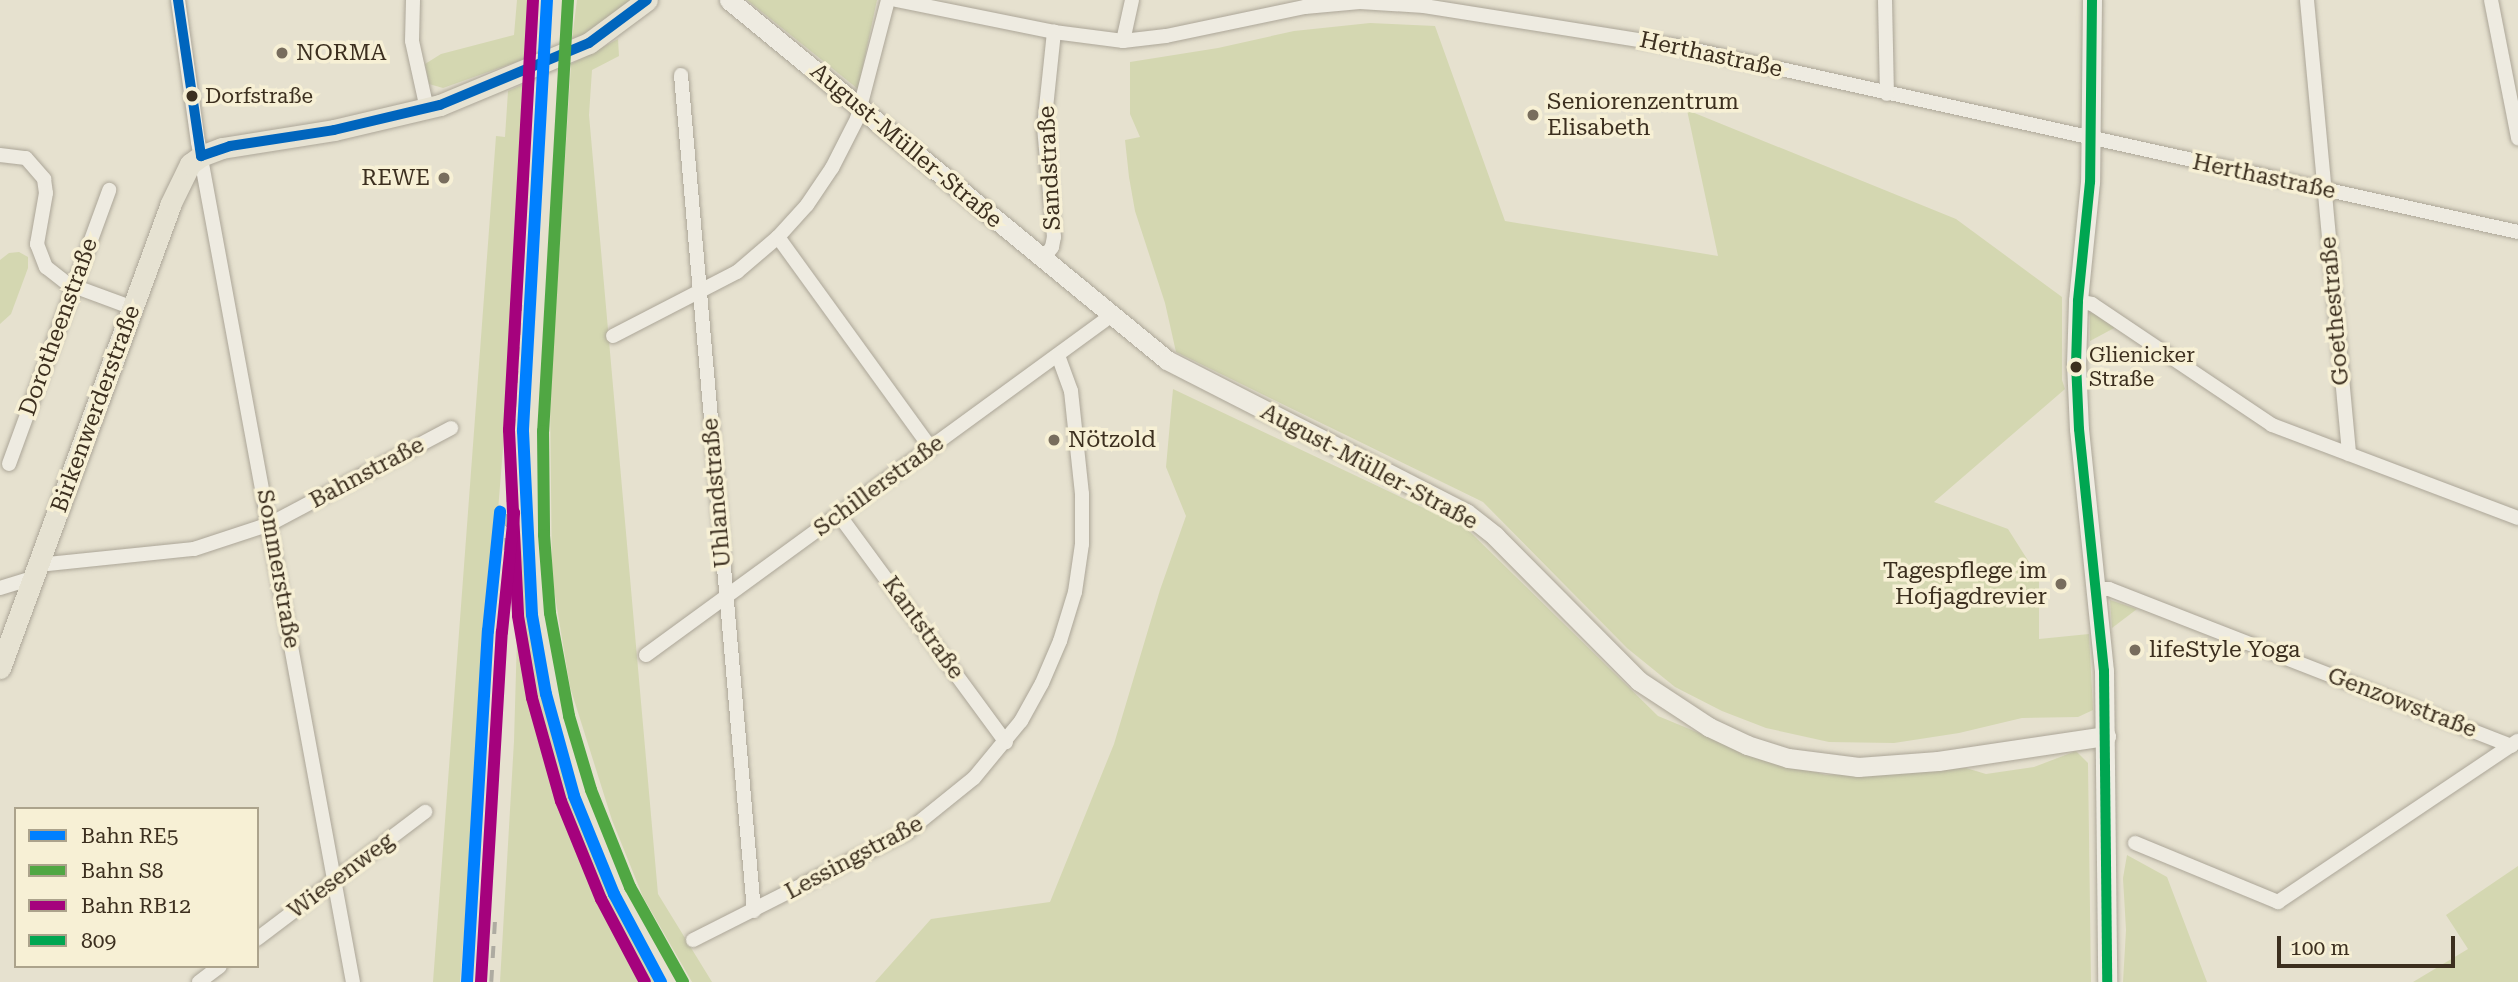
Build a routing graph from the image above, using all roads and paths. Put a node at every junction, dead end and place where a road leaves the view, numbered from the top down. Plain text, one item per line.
1 (178, 0) edge
2 (413, 0) edge
3 (647, 0) edge
4 (729, 0) edge
5 (888, 0) edge
6 (896, 0) edge
7 (1132, 0) edge
8 (1885, 0) edge
9 (2092, 0) edge
10 (2307, 0) edge
11 (2491, 0) edge
12 (1360, 1) edge
13 (1054, 32) junction
14 (1123, 41) junction
15 (681, 75) dead end
16 (1887, 94) junction
17 (427, 108) junction
18 (861, 108) junction
19 (2518, 138) edge
20 (2092, 139) junction
21 (0, 155) edge
22 (201, 156) junction
23 (109, 190) dead end
24 (2324, 190) junction
25 (2518, 232) edge
26 (778, 237) junction
27 (1043, 259) junction
28 (75, 287) junction
29 (700, 293) junction
30 (2078, 301) junction
31 (133, 308) junction
32 (1112, 315) junction
33 (613, 336) dead end
34 (1058, 355) junction
35 (451, 428) dead end
36 (931, 448) junction
37 (2348, 454) junction
38 (9, 464) dead end
39 (839, 515) junction
40 (2518, 518) edge
41 (270, 524) junction
42 (36, 571) junction
43 (0, 587) edge
44 (2096, 589) junction
45 (726, 597) junction
46 (646, 655) dead end
47 (0, 668) edge
48 (2106, 736) junction
49 (1006, 742) junction
50 (2514, 743) edge
51 (425, 812) dead end
52 (2135, 844) dead end
53 (335, 881) junction
54 (754, 911) junction
55 (259, 938) edge
56 (692, 940) dead end
57 (217, 968) edge
58 (199, 982) edge
59 (353, 982) edge
60 (2107, 982) edge

1 - 22 street
2 - 17 street
3 - 17 main road
4 - 18 main road, August-Müller-Straße
5 - 18 street
6 - 13 street, Herthastraße
7 - 14 street
8 - 16 street
9 - 20 main road
10 - 24 street, Goethestraße
11 - 19 street
12 - 14 street, Herthastraße
12 - 16 street, Herthastraße
13 - 14 street, Herthastraße
13 - 27 street, Sandstraße
15 - 29 street, Uhlandstraße
16 - 20 street, Herthastraße
17 - 22 main road
18 - 26 street
18 - 27 main road, August-Müller-Straße
20 - 24 street, Herthastraße
20 - 30 main road
21 - 28 street
22 - 31 main road, Birkenwerderstraße
22 - 41 street, Sommerstraße
23 - 28 street, Dorotheenstraße
24 - 25 street, Herthastraße
24 - 37 street, Goethestraße
26 - 29 street
26 - 36 street
27 - 32 main road, August-Müller-Straße
28 - 31 street
28 - 38 street, Dorotheenstraße
29 - 33 street
29 - 45 street, Uhlandstraße
30 - 37 street
30 - 44 main road
31 - 42 main road, Birkenwerderstraße
32 - 34 street, Schillerstraße
32 - 48 main road, August-Müller-Straße
34 - 36 street, Schillerstraße
34 - 49 street, Lessingstraße
35 - 41 street, Bahnstraße
36 - 39 street, Schillerstraße
37 - 40 street
39 - 45 street, Schillerstraße
39 - 49 street, Kantstraße
41 - 42 street, Bahnstraße
41 - 53 street, Sommerstraße
42 - 43 street, Bahnstraße
42 - 47 main road, Birkenwerderstraße
44 - 48 main road
44 - 50 street, Genzowstraße
45 - 46 street, Schillerstraße
45 - 54 street, Uhlandstraße
48 - 60 main road
49 - 54 street, Lessingstraße
50 - 52 street
51 - 53 street, Wiesenweg
53 - 55 street, Wiesenweg
53 - 59 street, Sommerstraße
54 - 56 street, Lessingstraße
57 - 58 street

